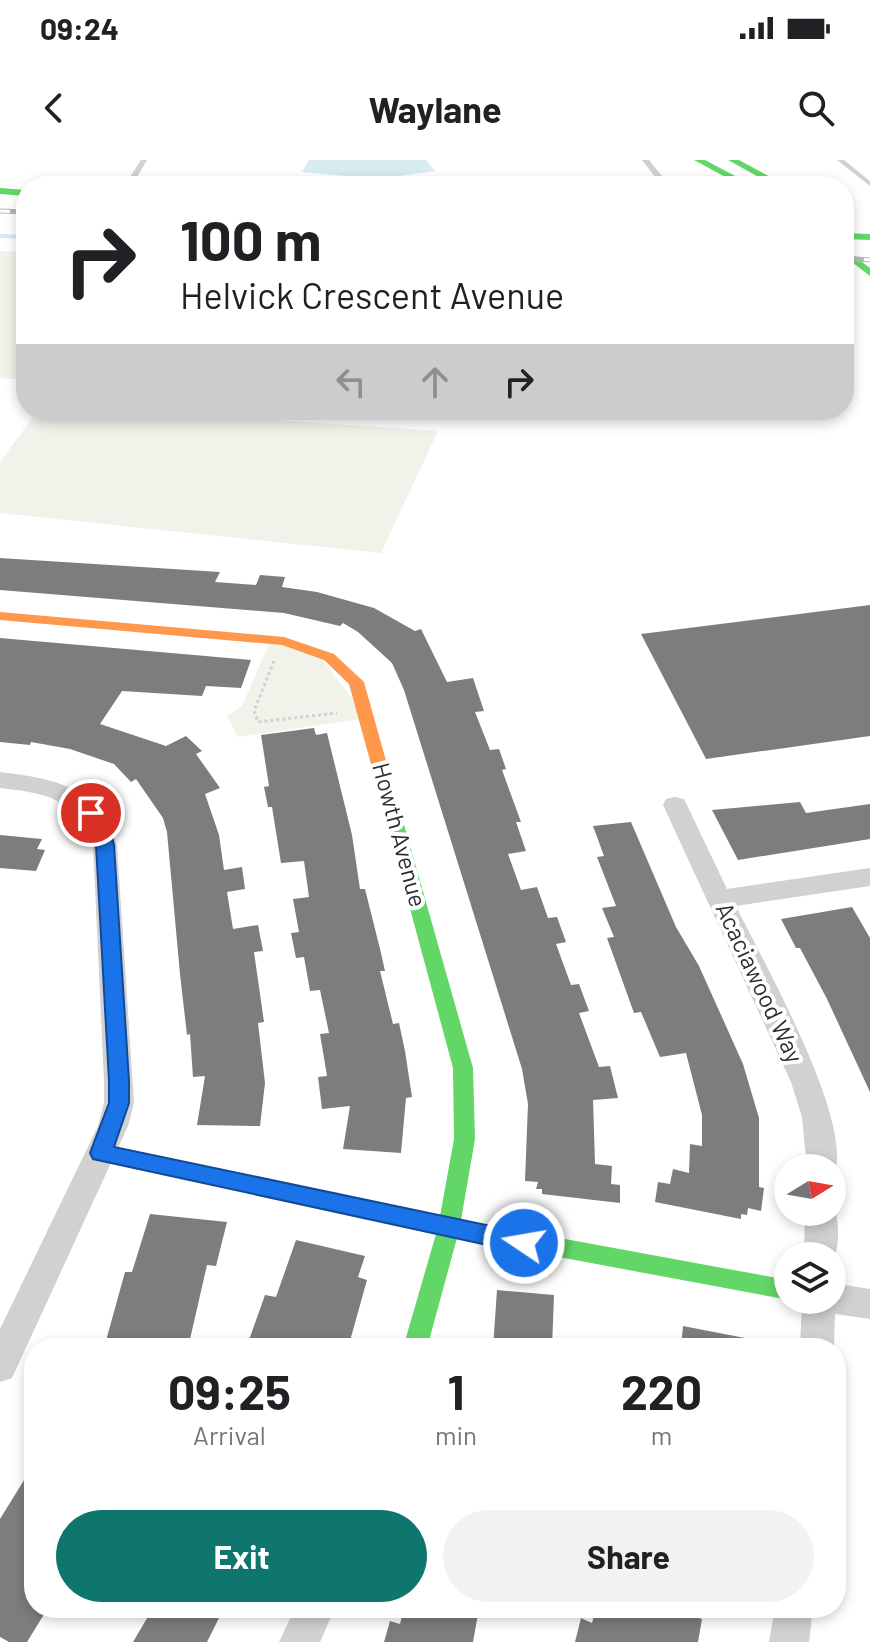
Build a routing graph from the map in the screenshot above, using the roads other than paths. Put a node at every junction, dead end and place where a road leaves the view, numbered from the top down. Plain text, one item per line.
1 (645, 160) edge
2 (698, 160) edge
3 (732, 160) edge
4 (840, 160) edge
5 (658, 176) edge
6 (729, 176) edge
7 (763, 176) edge
8 (870, 184) edge
9 (854, 259) edge
10 (870, 273) edge
11 (0, 616) edge
12 (0, 780) edge
13 (675, 805) dead end
14 (870, 877) edge
15 (720, 899) junction
16 (101, 1153) junction
17 (821, 1154) edge
18 (446, 1227) junction
19 (774, 1287) edge
20 (846, 1300) edge
21 (870, 1304) edge
22 (818, 1314) edge
23 (418, 1338) edge
24 (817, 1338) edge
25 (0, 1366) edge
26 (311, 1618) edge
27 (793, 1618) edge
28 (299, 1642) edge
29 (789, 1642) edge

1 - 5 lane
2 - 6 street
3 - 7 street
4 - 8 lane
9 - 10 street
11 - 18 street, Howth Avenue
12 - 16 street
13 - 15 street, Acaciawood Way
14 - 15 street
15 - 17 street, Acaciawood Way
16 - 18 street
16 - 25 street
18 - 19 street
18 - 23 street, Howth Avenue
20 - 21 street
22 - 24 street
26 - 28 street
27 - 29 street

